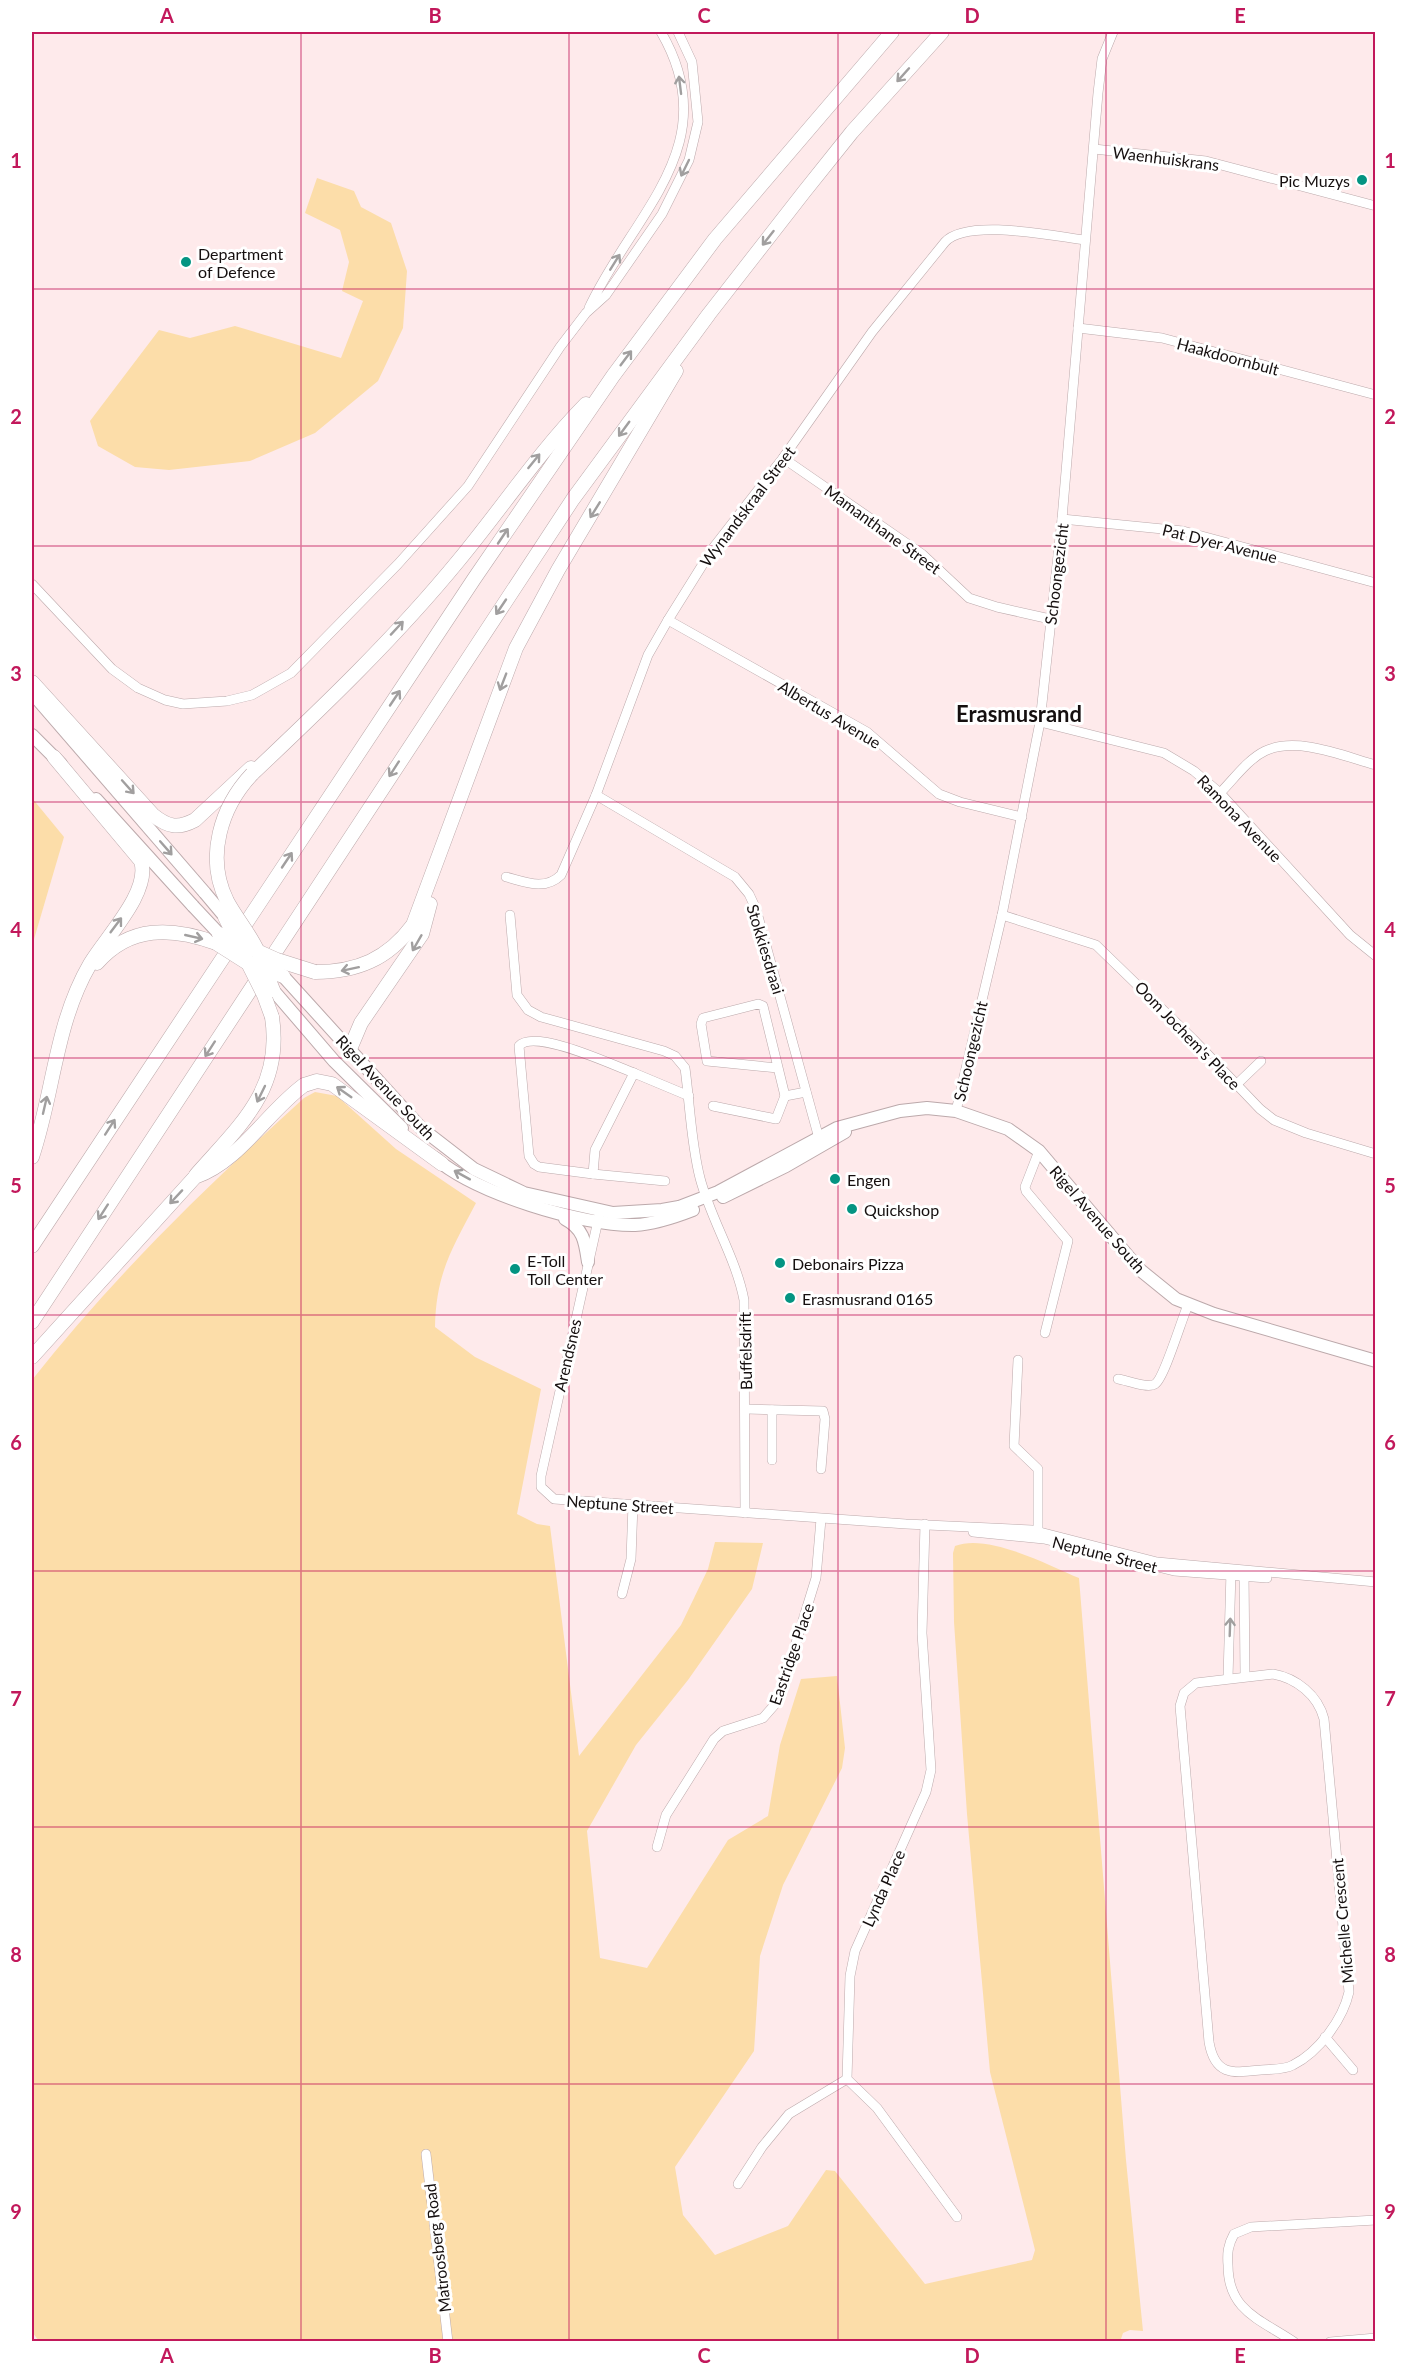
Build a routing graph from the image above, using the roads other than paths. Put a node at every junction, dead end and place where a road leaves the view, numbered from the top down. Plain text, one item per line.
1 (661, 32) edge
2 (678, 32) edge
3 (892, 32) edge
4 (942, 32) edge
5 (1113, 32) edge
6 (1094, 149) junction
7 (1376, 206) edge
8 (1085, 240) junction
9 (586, 313) junction
10 (709, 314) junction
11 (1078, 328) junction
12 (612, 376) junction
13 (1376, 395) edge
14 (783, 458) junction
15 (1062, 519) junction
16 (1376, 583) edge
17 (32, 584) edge
18 (1050, 619) junction
19 (668, 620) junction
20 (32, 682) edge
21 (32, 693) edge
22 (310, 719) junction
23 (1040, 722) junction
24 (32, 735) edge
25 (54, 757) junction
26 (1376, 765) edge
27 (465, 788) junction
28 (1220, 793) junction
29 (596, 795) junction
30 (1022, 817) junction
31 (506, 877) dead end
32 (510, 915) dead end
33 (1002, 915) junction
34 (225, 917) junction
35 (218, 938) junction
36 (237, 942) junction
37 (258, 952) junction
38 (1376, 956) edge
39 (246, 962) junction
40 (265, 969) junction
41 (283, 976) junction
42 (273, 990) junction
43 (350, 1049) junction
44 (57, 1053) junction
45 (1261, 1061) dead end
46 (778, 1068) junction
47 (634, 1072) junction
48 (1237, 1084) junction
49 (807, 1092) junction
50 (689, 1096) junction
51 (785, 1096) junction
52 (713, 1106) dead end
53 (956, 1110) junction
54 (820, 1141) junction
55 (1039, 1151) junction
56 (1376, 1154) edge
57 (32, 1157) edge
58 (442, 1164) junction
59 (593, 1174) junction
60 (195, 1177) junction
61 (665, 1181) dead end
62 (515, 1199) junction
63 (707, 1200) junction
64 (599, 1216) junction
65 (32, 1246) edge
66 (588, 1262) junction
67 (1188, 1305) junction
68 (32, 1322) edge
69 (1045, 1333) dead end
70 (32, 1357) edge
71 (1018, 1360) dead end
72 (1376, 1360) edge
73 (1118, 1379) dead end
74 (746, 1409) junction
75 (772, 1410) junction
76 (772, 1460) dead end
77 (821, 1468) dead end
78 (550, 1496) joint
79 (633, 1504) junction
80 (745, 1513) junction
81 (821, 1519) junction
82 (925, 1526) junction
83 (1038, 1534) junction
84 (1231, 1572) junction
85 (1244, 1573) junction
86 (1376, 1582) edge
87 (622, 1594) dead end
88 (1245, 1675) junction
89 (1228, 1678) junction
90 (657, 1847) dead end
91 (1325, 2037) junction
92 (1353, 2070) dead end
93 (848, 2079) junction
94 (426, 2154) dead end
95 (738, 2184) dead end
96 (957, 2217) dead end
97 (1376, 2220) edge
98 (1376, 2338) edge
99 (448, 2342) edge
100 (1294, 2342) edge
101 (1330, 2342) edge

9 -> 1 street
2 -> 9 street
12 -> 3 highway
4 -> 10 highway
5 - 6 street, Schoongezicht
6 - 7 street, Waenhuiskrans
6 - 8 street, Schoongezicht
8 - 11 street, Schoongezicht
8 - 14 street, Wynandskraal Street
9 - 17 street
10 -> 27 highway
10 -> 68 highway
11 - 13 street, Haakdoornbult
11 - 15 street, Schoongezicht
22 -> 12 highway
65 -> 12 highway
14 - 18 street, Mamanthane Street
14 - 19 street, Wynandskraal Street
15 - 16 street, Pat Dyer Avenue
15 - 18 street, Schoongezicht
18 - 23 street, Schoongezicht
19 - 29 street, Wynandskraal Street
19 - 30 street, Albertus Avenue
20 -> 22 highway
21 -> 34 main road, Rigel Avenue South, bridge
22 - 37 highway, bridge
23 - 28 street, Ramona Avenue
23 - 30 street, Schoongezicht
24 - 25 main road
25 - 35 main road, bridge
44 -> 25 highway
26 - 28 street
27 -> 37 highway, bridge
27 -> 43 highway
28 - 38 street, Ramona Avenue
29 - 31 street, Wynandskraal Street
29 - 49 street, Stokkiesdraai
30 - 33 street, Schoongezicht
32 - 50 street, Buffelsdrift
33 - 48 street, Oom Jochem's Place
33 - 53 street, Schoongezicht
34 - 36 highway, bridge
34 - 37 main road, Rigel Avenue South, bridge
35 - 36 highway, bridge
35 - 39 highway, bridge
44 -> 35 highway
36 - 37 highway, bridge
36 - 39 highway, bridge
37 - 40 highway, bridge
37 - 41 main road, Rigel Avenue South, bridge
39 - 40 highway, bridge
39 - 42 main road, Rigel Avenue South, bridge
39 -> 60 highway, bridge
40 - 41 highway, bridge
40 - 42 highway, bridge
41 - 43 main road, Rigel Avenue South
42 - 58 main road, Rigel Avenue South
43 - 64 main road, Rigel Avenue South
57 -> 44 highway
45 - 48 street
46 - 46 street
46 - 51 street
47 - 50 street
47 - 59 street
47 - 59 street
48 - 56 street, Oom Jochem's Place
49 - 51 street
49 - 54 street, Stokkiesdraai
50 - 63 street, Buffelsdrift
51 - 52 street
53 - 54 main road, Rigel Avenue South
53 - 55 main road, Rigel Avenue South
54 - 63 main road, Rigel Avenue South
55 - 67 main road, Rigel Avenue South
55 - 69 street
58 -> 60 highway
62 -> 58 main road, Rigel Avenue South
59 - 61 street
60 -> 70 highway
62 - 64 main road, Rigel Avenue South
62 - 66 main road
63 - 64 main road, Rigel Avenue South
63 - 74 street, Buffelsdrift
64 - 66 street, Arendsnes
66 - 78 street, Arendsnes
67 - 72 main road, Rigel Avenue South
67 - 73 street
71 - 83 street
74 - 75 street
74 - 80 street, Buffelsdrift
75 - 76 street
75 - 77 street
78 - 79 street, Neptune Street
79 - 80 street, Neptune Street
79 - 87 street
80 - 81 street, Neptune Street
81 - 82 street, Neptune Street
81 - 90 street, Eastridge Place
82 - 83 street, Neptune Street
82 - 93 street, Lynda Place
83 - 84 street, Neptune Street
84 - 85 street, Neptune Street
89 -> 84 street
85 - 86 street, Neptune Street
85 - 88 street
88 - 89 street, Michelle Crescent
88 - 91 street, Michelle Crescent
89 - 91 street, Michelle Crescent
91 - 92 street
93 - 95 street
93 - 96 street
94 - 99 street, Matroosberg Road
97 - 100 street
98 - 101 street

